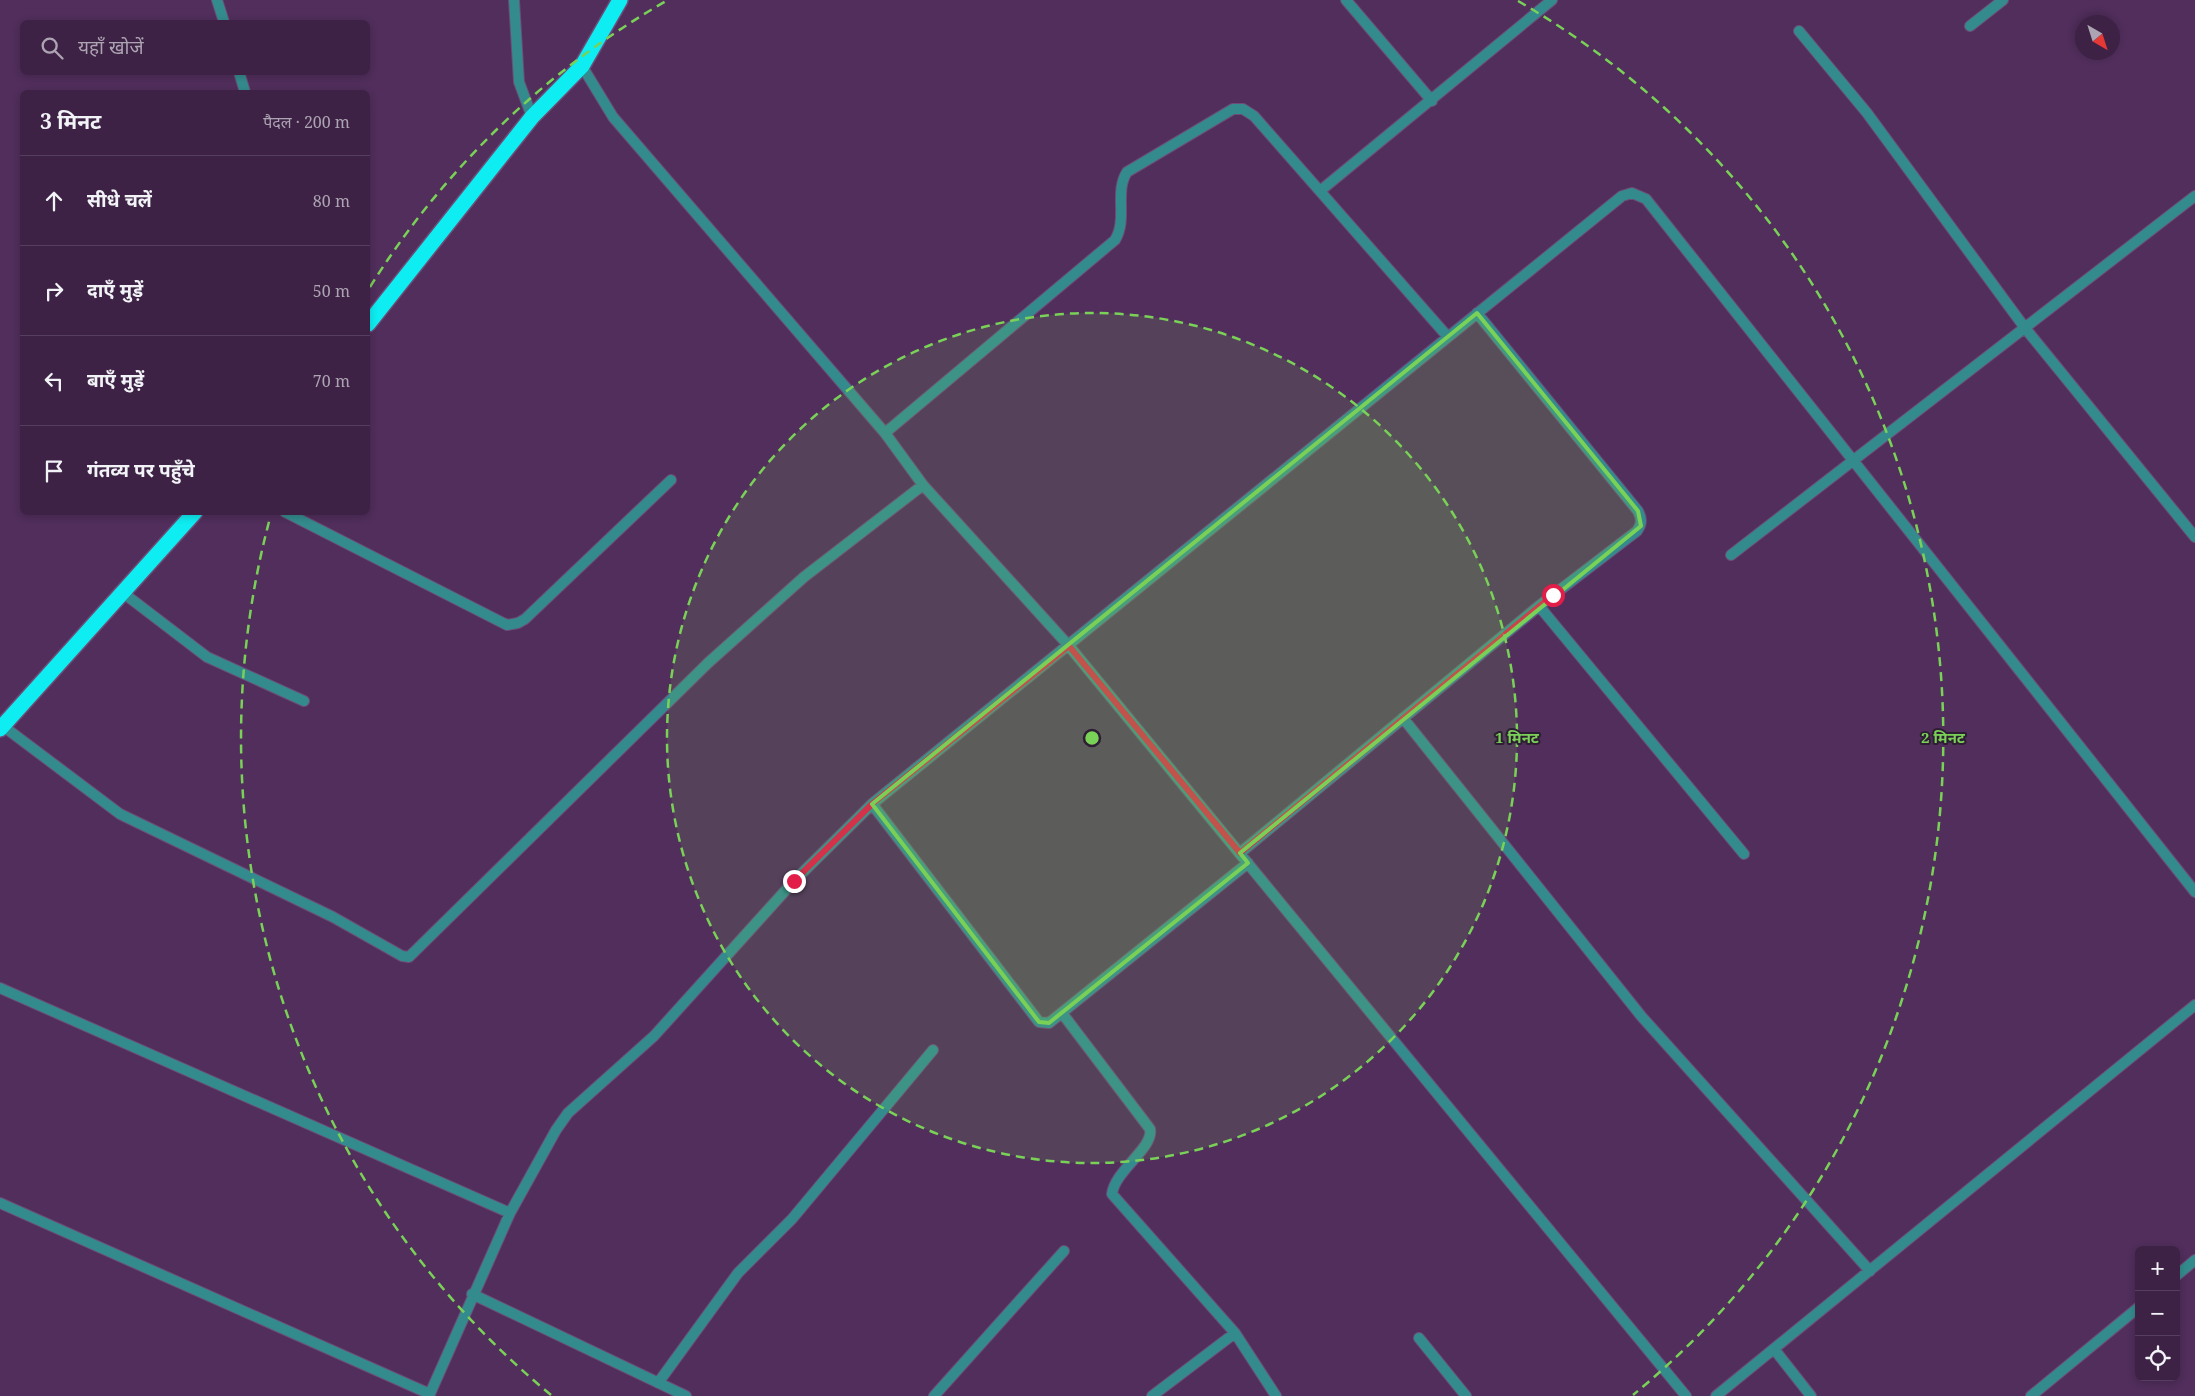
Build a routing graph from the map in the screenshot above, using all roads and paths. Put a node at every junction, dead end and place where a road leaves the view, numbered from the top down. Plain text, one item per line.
1 (217, 0) edge
2 (514, 0) edge
3 (620, 0) edge
4 (1346, 0) edge
5 (1552, 0) edge
6 (2003, 0) edge
7 (223, 20) edge
8 (1970, 26) dead end
9 (1799, 31) dead end
10 (582, 66) junction
11 (240, 75) edge
12 (244, 90) edge
13 (1432, 101) junction
14 (532, 117) junction
15 (1320, 190) junction
16 (2195, 196) edge
17 (1477, 313) junction
18 (370, 321) edge
19 (2024, 328) junction
20 (1448, 337) junction
21 (885, 433) junction
22 (1853, 459) junction
23 (671, 480) dead end
24 (923, 485) junction
25 (192, 515) edge
26 (291, 515) edge
27 (2195, 537) edge
28 (1731, 555) dead end
29 (122, 592) junction
30 (1539, 606) junction
31 (1069, 646) junction
32 (304, 701) dead end
33 (1403, 718) junction
34 (1, 727) edge
35 (872, 804) junction
36 (1240, 853) junction
37 (1744, 854) dead end
38 (1248, 863) junction
39 (2195, 892) edge
40 (0, 988) edge
41 (2195, 1005) edge
42 (1062, 1013) junction
43 (933, 1050) dead end
44 (0, 1203) edge
45 (510, 1213) junction
46 (1064, 1252) dead end
47 (2195, 1260) edge
48 (1870, 1271) junction
49 (2180, 1273) edge
50 (472, 1294) junction
51 (2135, 1310) edge
52 (1236, 1333) junction
53 (1419, 1338) dead end
54 (1774, 1349) junction
55 (658, 1383) junction
56 (429, 1395) edge
57 (686, 1396) edge
58 (934, 1396) edge
59 (1152, 1396) edge
60 (1276, 1396) edge
61 (1466, 1396) edge
62 (1686, 1396) edge
63 (1716, 1396) edge
64 (1811, 1396) edge
65 (2031, 1396) edge

1 - 7 street
2 - 14 street
3 - 10 highway
4 - 13 street
5 - 13 street
6 - 8 street
9 - 19 street
10 - 14 highway
10 - 21 street
11 - 12 street
13 - 15 street
14 - 18 highway
15 - 20 street
15 - 21 street
16 - 19 street
17 - 20 street
17 - 22 street
17 - 30 street
19 - 22 street
19 - 27 street
20 - 31 street
21 - 24 street
22 - 28 street
22 - 39 street
23 - 26 street
24 - 31 street
24 - 34 street
25 - 29 highway
29 - 32 street
29 - 34 highway
30 - 33 street
30 - 37 street
31 - 35 street
31 - 36 street
33 - 36 street
33 - 48 street
35 - 42 street
35 - 45 street
36 - 38 street
38 - 42 street
38 - 62 street
40 - 45 street
41 - 48 street
42 - 52 street
43 - 55 street
44 - 56 street
45 - 50 street
46 - 58 street
47 - 49 street
48 - 54 street
50 - 55 street
50 - 56 street
51 - 65 street
52 - 59 street
52 - 60 street
53 - 61 street
54 - 63 street
54 - 64 street
55 - 57 street

